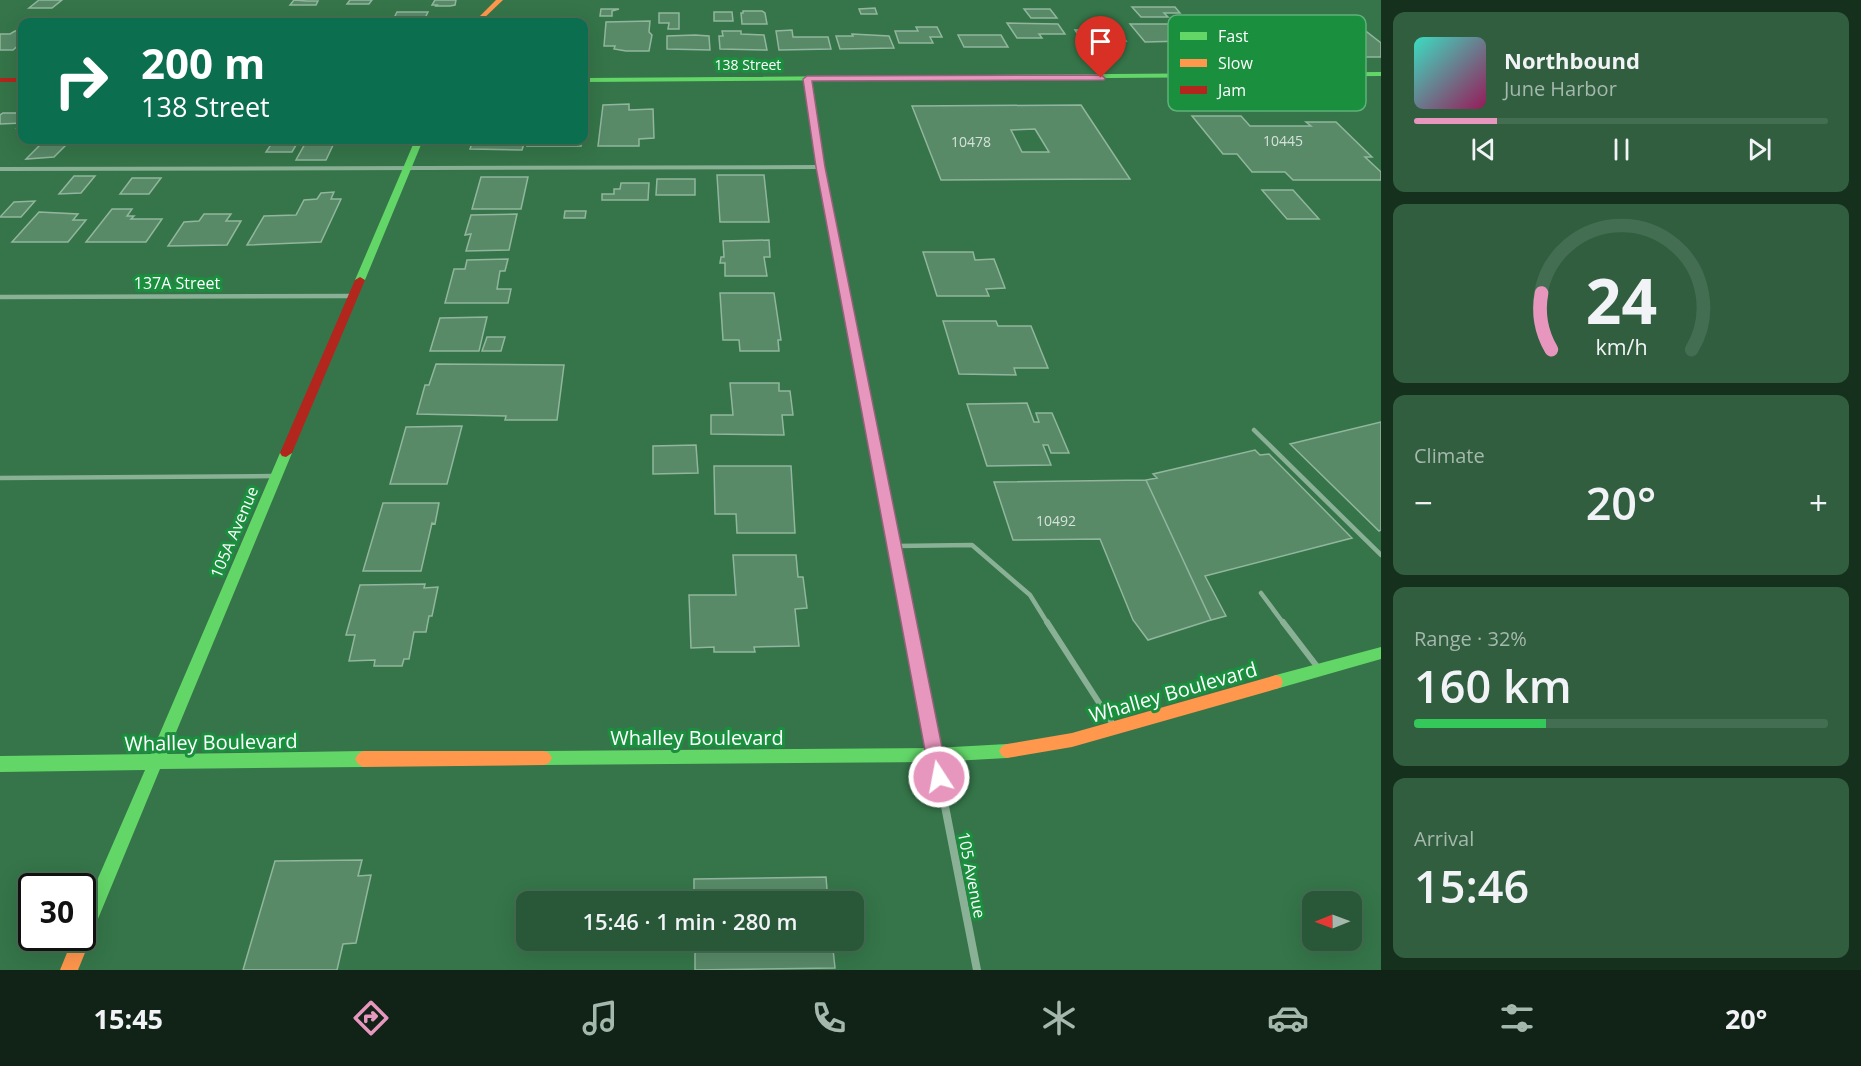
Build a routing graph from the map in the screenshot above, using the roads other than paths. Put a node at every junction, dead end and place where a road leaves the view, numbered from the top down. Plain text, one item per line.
1 (500, 0) edge
2 (481, 18) edge
3 (1366, 74) edge
4 (1381, 74) edge
5 (1168, 76) edge
6 (807, 79) junction
7 (0, 80) edge
8 (18, 80) edge
9 (588, 80) edge
10 (417, 144) edge
11 (821, 167) junction
12 (0, 169) edge
13 (407, 170) junction
14 (353, 296) junction
15 (0, 297) edge
16 (1254, 430) dead end
17 (275, 476) junction
18 (0, 478) edge
19 (895, 546) junction
20 (1381, 555) edge
21 (1261, 593) dead end
22 (1381, 653) edge
23 (1320, 671) junction
24 (1116, 729) junction
25 (935, 755) junction
26 (156, 762) junction
27 (0, 764) edge
28 (96, 904) edge
29 (76, 951) edge
30 (69, 970) edge
31 (977, 970) edge

1 - 2 street
3 - 4 street, 138 Street
5 - 6 street, 138 Street
6 - 9 street, 138 Street
6 - 11 street, 105 Avenue
7 - 8 street
10 - 13 street, 105A Avenue
11 - 13 lane
11 - 19 street, 105 Avenue
12 - 13 lane
13 - 14 street, 105A Avenue
14 - 15 street, 137A Street
14 - 17 street, 105A Avenue
16 - 20 lane
17 - 18 lane
17 - 26 street, 105A Avenue
19 - 24 lane
19 - 25 street, 105 Avenue
21 - 23 lane
22 - 23 street, Whalley Boulevard
23 - 24 street, Whalley Boulevard
24 - 25 street, Whalley Boulevard
25 - 26 street, Whalley Boulevard
25 - 31 street, 105 Avenue
26 - 27 street, Whalley Boulevard
26 - 28 street, 105A Avenue
29 - 30 street, 105A Avenue

